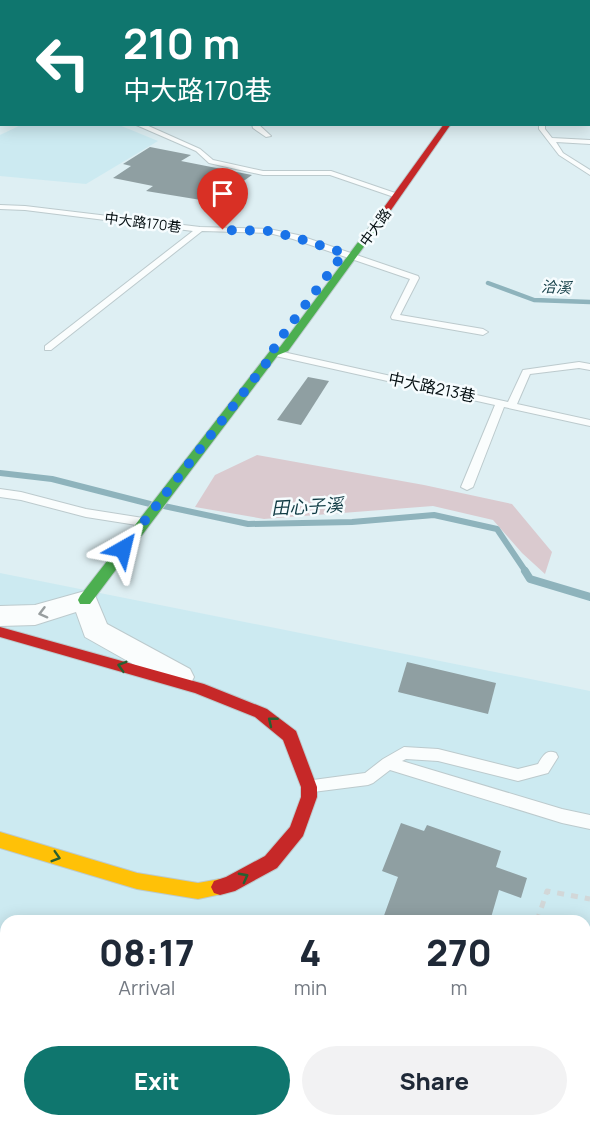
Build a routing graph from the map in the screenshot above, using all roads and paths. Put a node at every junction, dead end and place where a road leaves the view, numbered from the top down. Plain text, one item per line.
1 (142, 126) edge
2 (255, 126) edge
3 (437, 126) edge
4 (446, 126) edge
5 (542, 126) edge
6 (268, 136) dead end
7 (550, 140) junction
8 (590, 142) edge
9 (589, 173) edge
10 (392, 194) junction
11 (0, 207) edge
12 (200, 229) junction
13 (349, 255) junction
14 (483, 332) dead end
15 (48, 348) dead end
16 (274, 353) junction
17 (590, 367) edge
18 (507, 403) junction
19 (590, 423) edge
20 (467, 487) dead end
21 (0, 493) edge
22 (146, 519) junction
23 (85, 600) junction
24 (0, 616) edge
25 (0, 632) edge
26 (199, 688) junction
27 (551, 757) dead end
28 (388, 763) junction
29 (309, 787) junction
30 (590, 822) edge
31 (0, 840) edge
32 (590, 900) edge
33 (539, 915) edge

1 - 10 lane
2 - 6 lane
3 - 10 street
4 - 10 street, 中大路
5 - 7 lane
7 - 8 lane
7 - 9 lane
10 - 13 street, 中大路
11 - 12 lane, 中大路170巷
12 - 13 lane, 中大路170巷
12 - 15 lane
13 - 14 lane, 中大路170巷
13 - 16 street, 中大路
16 - 18 lane, 中大路213巷
16 - 22 street, 中大路
17 - 18 lane
18 - 19 lane, 中大路213巷
18 - 20 lane
21 - 22 lane
22 - 23 street, 中大路
23 -> 24 street
23 - 26 street
26 -> 25 street
29 -> 26 street
27 - 28 lane
28 - 29 lane
28 - 30 lane
31 -> 29 street
32 - 33 path

